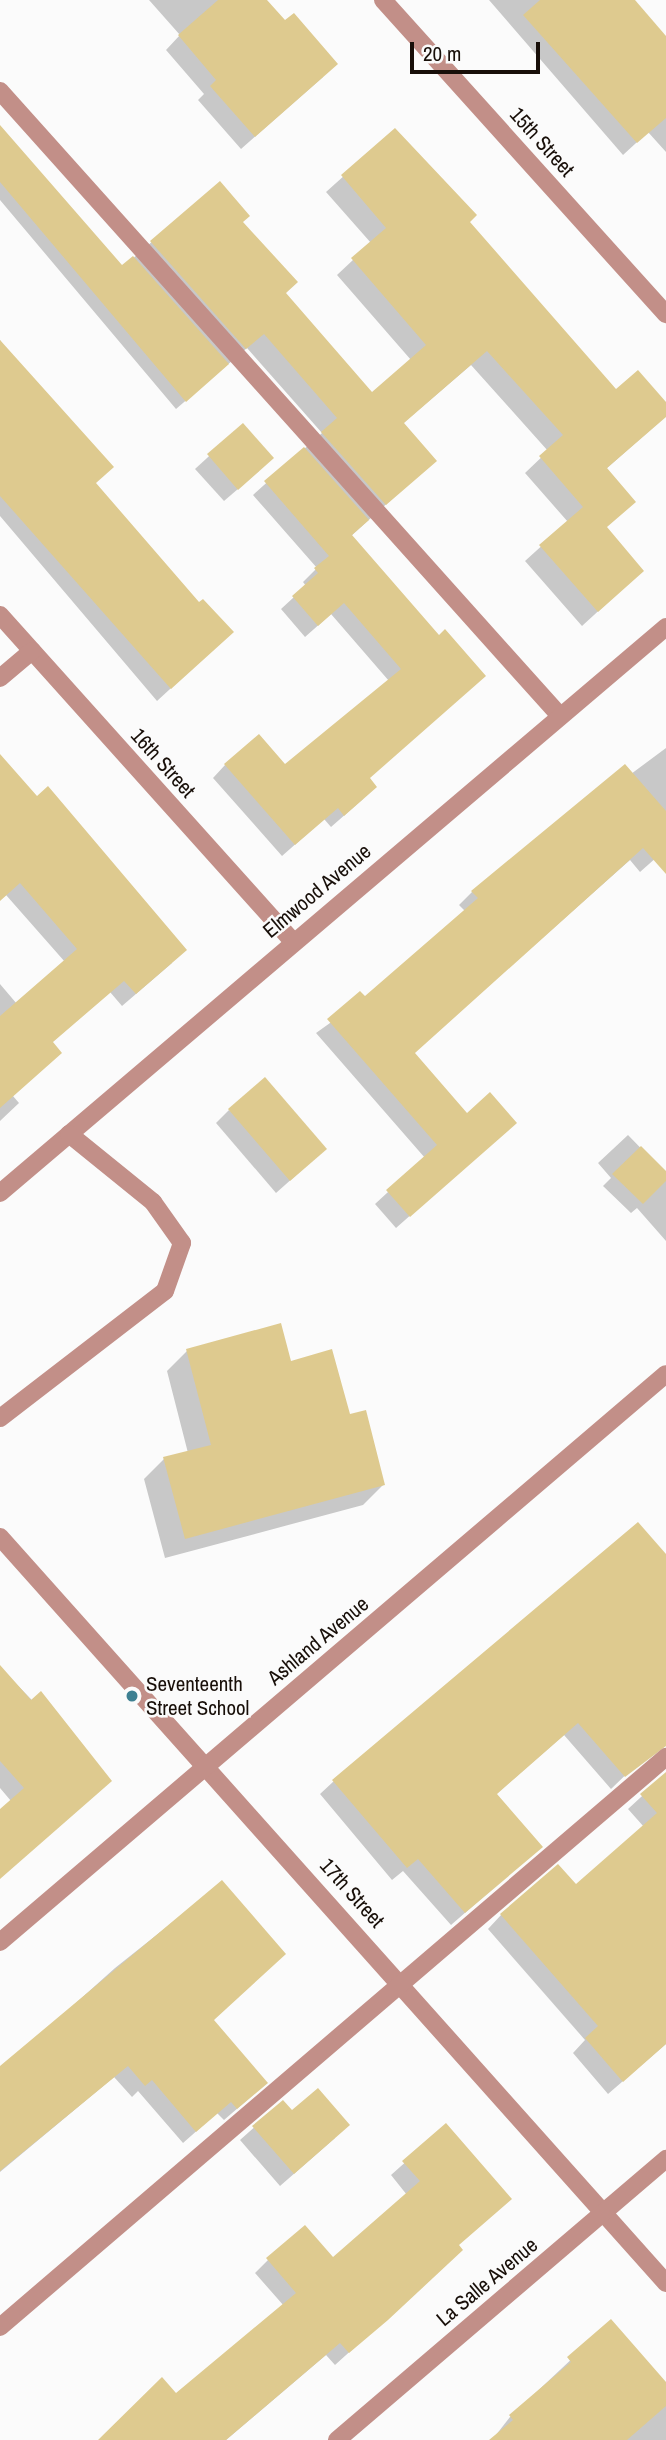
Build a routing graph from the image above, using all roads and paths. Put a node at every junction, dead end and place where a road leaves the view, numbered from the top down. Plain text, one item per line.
1 (383, 0) edge
2 (0, 91) edge
3 (666, 314) edge
4 (0, 615) edge
5 (666, 627) edge
6 (32, 650) junction
7 (0, 678) edge
8 (560, 716) junction
9 (292, 941) junction
10 (69, 1134) junction
11 (0, 1193) edge
12 (666, 1374) edge
13 (0, 1418) edge
14 (0, 1536) edge
15 (666, 1758) edge
16 (207, 1766) junction
17 (0, 1942) edge
18 (400, 1982) junction
19 (666, 2159) edge
20 (605, 2211) junction
21 (666, 2283) edge
22 (0, 2327) edge
23 (337, 2440) edge

1 - 3 street, 15th Street
2 - 8 street
4 - 6 street, 16th Street
5 - 8 street, Elmwood Avenue
6 - 7 street
6 - 9 street, 16th Street
8 - 9 street, Elmwood Avenue
9 - 10 street, Elmwood Avenue
10 - 11 street, Elmwood Avenue
10 - 13 street
12 - 16 street, Ashland Avenue
14 - 16 street, 17th Street
15 - 18 street
16 - 17 street, Ashland Avenue
16 - 18 street, 17th Street
18 - 20 street, 17th Street
18 - 22 street
19 - 20 street, La Salle Avenue
20 - 21 street, 17th Street
20 - 23 street, La Salle Avenue

